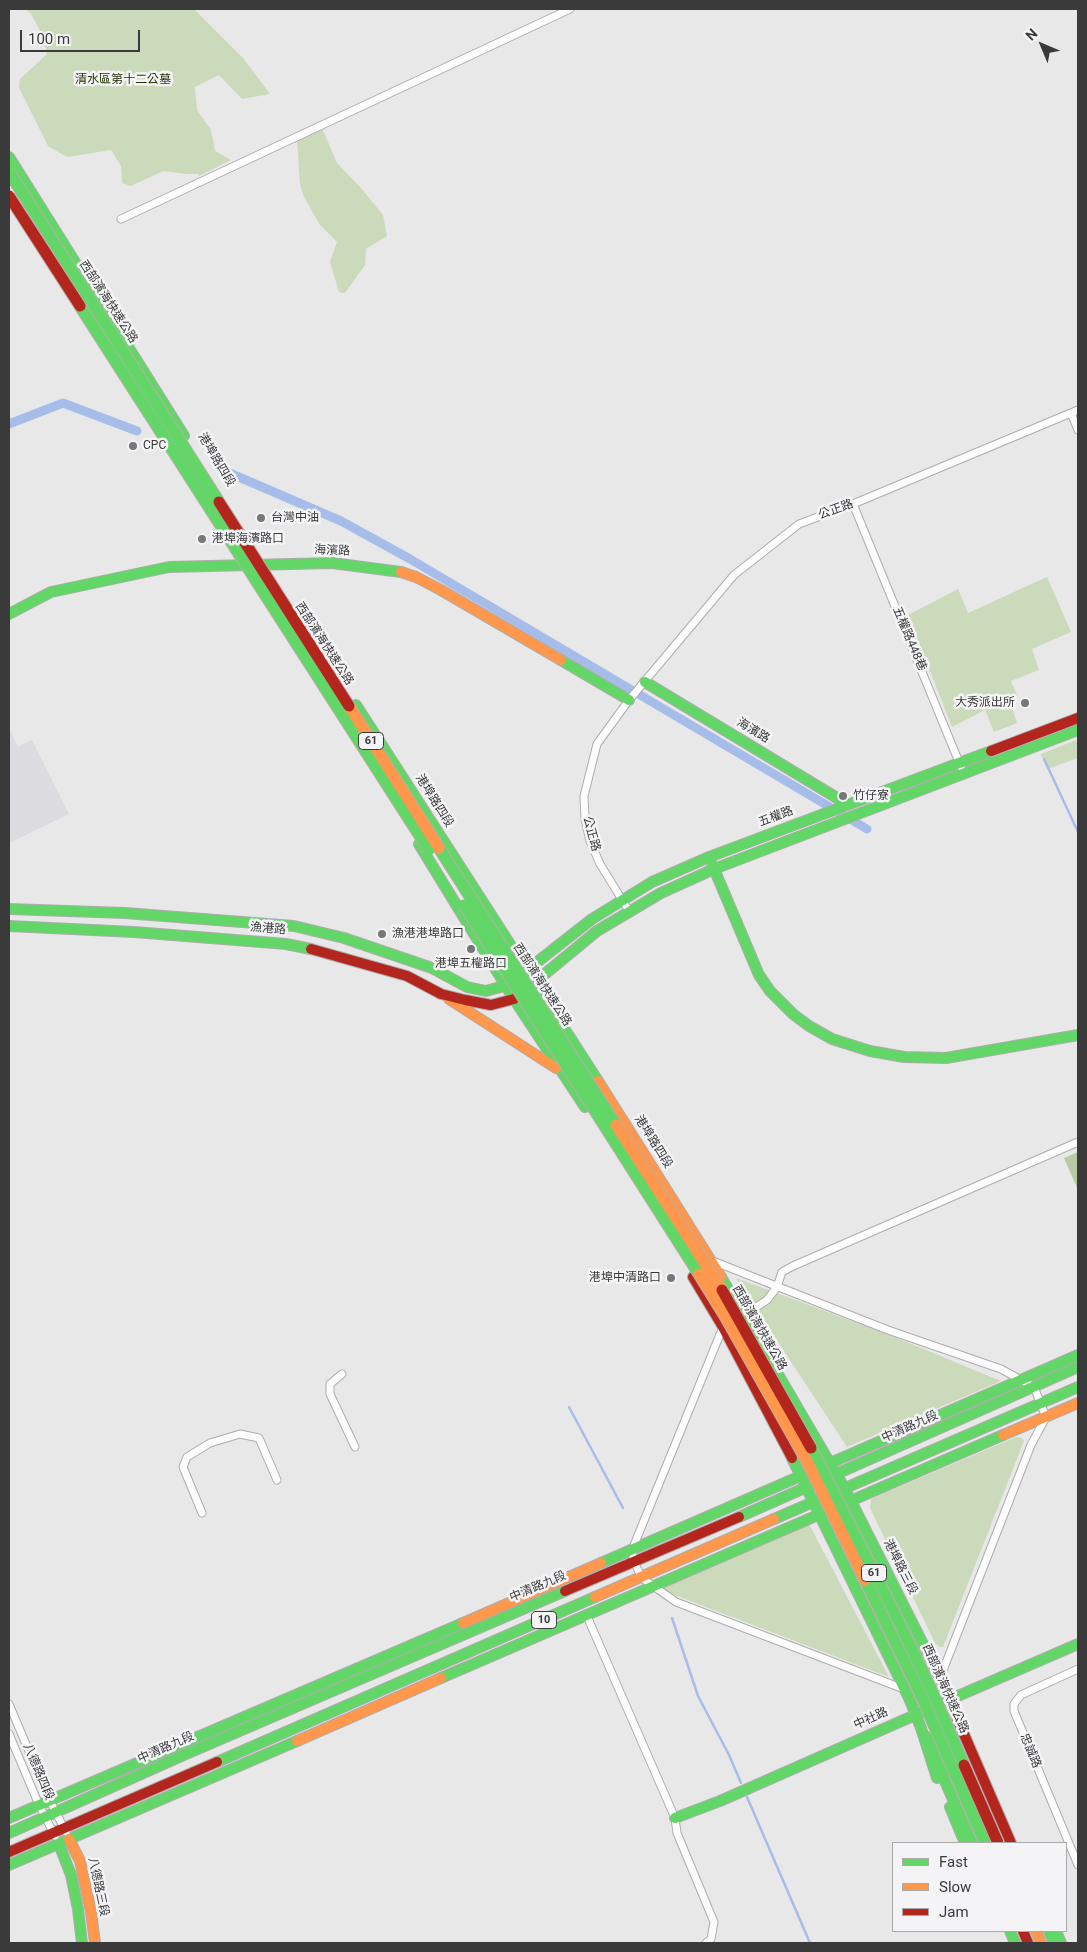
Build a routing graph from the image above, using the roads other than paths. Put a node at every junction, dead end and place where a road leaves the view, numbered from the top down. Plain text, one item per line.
1 (570, 9) edge
2 (9, 157) edge
3 (9, 172) edge
4 (9, 196) edge
5 (9, 205) edge
6 (120, 219) dead end
7 (1075, 412) edge
8 (1078, 430) edge
9 (853, 504) junction
10 (240, 565) junction
11 (264, 566) junction
12 (9, 614) edge
13 (645, 682) junction
14 (629, 700) junction
15 (1078, 718) edge
16 (1078, 730) edge
17 (962, 769) junction
18 (846, 804) junction
19 (709, 857) junction
20 (714, 869) junction
21 (622, 900) junction
22 (9, 909) edge
23 (629, 911) junction
24 (9, 926) edge
25 (526, 972) junction
26 (534, 984) junction
27 (508, 986) junction
28 (442, 994) junction
29 (514, 999) junction
30 (1078, 1035) edge
31 (560, 1070) junction
32 (1078, 1142) edge
33 (710, 1260) junction
34 (777, 1287) junction
35 (744, 1315) junction
36 (722, 1327) junction
37 (1078, 1355) edge
38 (1078, 1367) edge
39 (342, 1374) dead end
40 (1023, 1379) junction
41 (1034, 1387) junction
42 (1078, 1387) edge
43 (1078, 1403) edge
44 (1041, 1404) junction
45 (1046, 1417) junction
46 (355, 1446) dead end
47 (830, 1464) junction
48 (836, 1474) junction
49 (278, 1480) dead end
50 (804, 1482) junction
51 (845, 1490) junction
52 (850, 1500) junction
53 (815, 1503) junction
54 (202, 1513) dead end
55 (820, 1514) junction
56 (633, 1556) junction
57 (642, 1578) junction
58 (654, 1586) junction
59 (586, 1614) junction
60 (1078, 1644) edge
61 (1078, 1669) edge
62 (941, 1681) junction
63 (904, 1689) junction
64 (949, 1700) junction
65 (9, 1704) edge
66 (916, 1715) junction
67 (921, 1728) junction
68 (9, 1734) edge
69 (45, 1803) junction
70 (51, 1815) junction
71 (9, 1818) edge
72 (675, 1818) junction
73 (58, 1830) junction
74 (9, 1833) edge
75 (64, 1842) junction
76 (965, 1842) edge
77 (972, 1842) edge
78 (978, 1842) edge
79 (985, 1842) edge
80 (998, 1842) edge
81 (1005, 1842) edge
82 (1011, 1842) edge
83 (1018, 1842) edge
84 (9, 1852) edge
85 (9, 1865) edge
86 (1078, 1865) edge
87 (82, 1943) edge
88 (95, 1943) edge
89 (706, 1943) edge

1 - 6 street
2 - 11 main road, 港埠路四段
3 - 80 main road, 西部濱海快速公路 / 61, bridge
4 - 79 main road, 西部濱海快速公路 / 61, bridge
5 - 10 main road
7 - 8 street
7 - 9 street, 公正路
9 - 13 street, 公正路
9 - 17 street, 五權路448巷
10 - 11 main road, 海濱路
10 - 12 main road, 海濱路
10 - 27 main road
11 - 14 main road, 海濱路
11 - 25 main road, 港埠路四段
13 - 14 street, 公正路
13 - 18 main road, 海濱路
14 - 21 street, 公正路
15 - 17 main road, 五權路
16 - 17 main road, 五權路
17 - 18 main road, 五權路
17 - 20 main road, 五權路
18 - 19 main road, 五權路
19 - 20 main road
19 - 21 main road, 五權路
20 - 23 main road, 五權路
20 - 30 main road
21 - 23 street, 公正路
21 - 25 main road, 五權路
22 - 27 main road, 漁港路
23 - 26 main road, 五權路
24 - 28 main road, 漁港路
25 - 26 main road, 港埠路四段
25 - 27 main road, 五權路
26 - 29 main road, 五權路
26 - 33 main road, 港埠路四段
27 - 29 main road
28 - 29 main road, 漁港路
28 - 31 main road
29 - 31 main road
31 - 36 main road
32 - 34 street
33 - 34 street
33 - 35 main road, 港埠路四段
34 - 35 street
34 - 40 street
35 - 36 street
35 - 47 main road, 港埠路四段
36 - 50 main road
36 - 56 street
37 - 40 main road, 中清路九段
38 - 41 main road, 中清路九段 / 10
39 - 46 street
40 - 41 street
40 - 47 main road, 中清路九段
41 - 44 street
41 - 48 main road, 中清路九段 / 10
42 - 44 main road, 10
43 - 45 main road
44 - 45 street
44 - 51 main road, 10
45 - 52 main road
45 - 62 street
47 - 48 main road, 港埠路三段
47 - 50 main road, 中清路九段
48 - 50 main road, 中清路九段 / 10
48 - 51 main road, 港埠路三段
49 - 54 street
50 - 53 main road
50 - 56 main road, 中清路九段 / 10
51 - 52 main road, 港埠路三段
51 - 53 main road, 10
52 - 55 main road
52 - 62 main road, 港埠路三段
53 - 55 main road
53 - 57 main road, 10
55 - 58 main road
55 - 63 main road
56 - 57 street
56 - 69 main road, 中清路九段
56 - 70 main road, 中清路九段 / 10
57 - 58 street
57 - 73 main road, 10
58 - 59 main road
58 - 63 street
59 - 72 street
59 - 75 main road
60 - 64 main road, 中社路
61 - 86 street, 忠誠路
62 - 64 main road, 港埠路三段
63 - 66 main road
64 - 66 main road, 中社路
64 - 81 main road, 港埠路三段
64 - 82 main road, 港埠路三段
64 - 83 main road, 港埠路三段
65 - 69 street, 八德路四段
66 - 67 main road
66 - 72 main road, 中社路
67 - 76 main road
67 - 77 main road
67 - 78 main road
68 - 69 street, 八德路四段
69 - 70 street, 八德路四段
69 - 70 street, 八德路四段
69 - 71 main road, 中清路九段
70 - 73 street, 八德路四段
70 - 73 street, 八德路四段
70 - 74 main road, 中清路九段 / 10
72 - 89 street
73 - 75 street, 八德路四段
73 - 75 street, 八德路四段
73 - 84 main road, 10
75 - 85 main road
75 - 87 main road, 八德路三段
75 - 88 main road, 八德路三段

